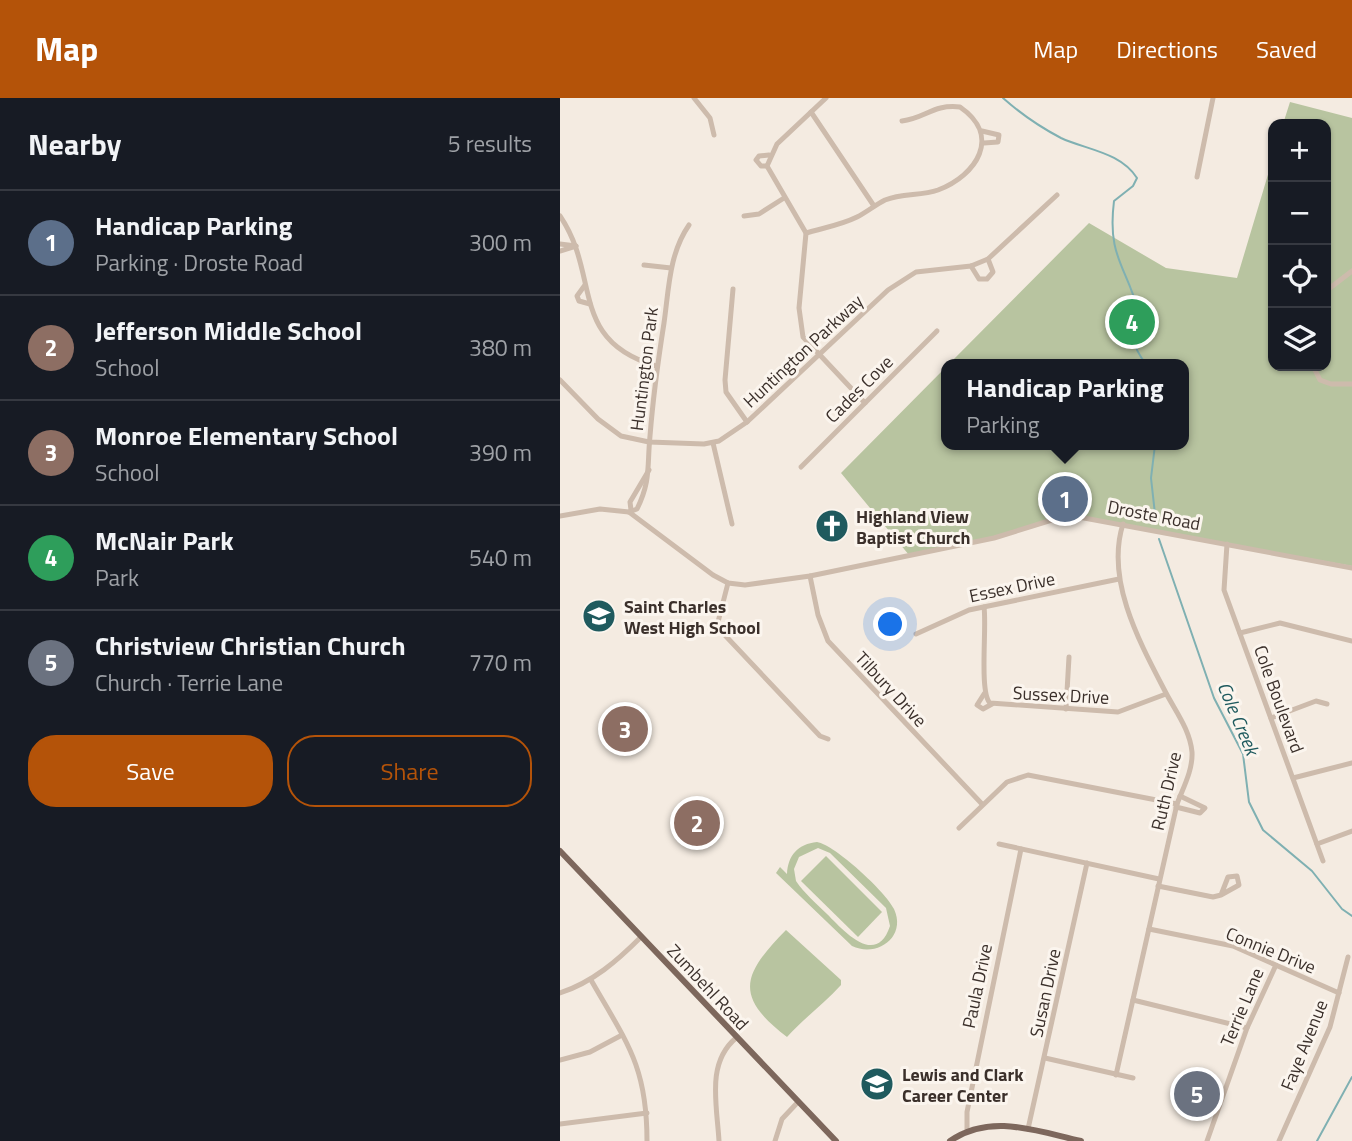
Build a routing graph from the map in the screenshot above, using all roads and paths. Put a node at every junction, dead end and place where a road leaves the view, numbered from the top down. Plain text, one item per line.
1 (694, 98) edge
2 (826, 98) edge
3 (1213, 98) edge
4 (811, 112) junction
5 (902, 121) dead end
6 (982, 131) junction
7 (714, 135) dead end
8 (984, 143) junction
9 (769, 155) junction
10 (767, 166) junction
11 (1197, 177) dead end
12 (1057, 195) dead end
13 (784, 198) junction
14 (874, 206) junction
15 (560, 216) edge
16 (744, 216) dead end
17 (690, 225) dead end
18 (806, 233) junction
19 (560, 244) edge
20 (576, 246) junction
21 (560, 251) edge
22 (988, 260) junction
23 (644, 265) dead end
24 (971, 266) junction
25 (671, 268) junction
26 (1352, 271) edge
27 (584, 285) junction
28 (1331, 287) edge
29 (733, 289) dead end
30 (590, 304) junction
31 (937, 331) dead end
32 (819, 356) junction
33 (656, 366) junction
34 (1316, 371) edge
35 (560, 380) edge
36 (1352, 384) edge
37 (865, 403) junction
38 (747, 422) junction
39 (649, 442) junction
40 (713, 443) junction
41 (801, 467) dead end
42 (630, 511) junction
43 (560, 516) edge
44 (732, 524) dead end
45 (1122, 524) junction
46 (1227, 544) junction
47 (1352, 568) edge
48 (810, 576) junction
49 (1119, 579) junction
50 (728, 583) junction
51 (984, 607) junction
52 (1240, 633) junction
53 (916, 634) dead end
54 (1352, 641) edge
55 (1069, 657) dead end
56 (985, 694) junction
57 (1166, 694) junction
58 (992, 704) junction
59 (1327, 704) dead end
60 (1066, 709) junction
61 (1271, 718) junction
62 (828, 739) dead end
63 (1352, 763) edge
64 (1293, 778) junction
65 (1180, 796) junction
66 (982, 804) junction
67 (1177, 806) junction
68 (959, 828) dead end
69 (1352, 831) edge
70 (999, 844) dead end
71 (1317, 844) junction
72 (1021, 849) junction
73 (560, 851) edge
74 (1323, 861) dead end
75 (1087, 863) junction
76 (1159, 882) junction
77 (1221, 895) dead end
78 (1149, 929) junction
79 (641, 937) junction
80 (1348, 957) dead end
81 (1276, 965) junction
82 (590, 980) junction
83 (560, 983) edge
84 (562, 992) edge
85 (1339, 993) junction
86 (1133, 1000) junction
87 (1247, 1028) junction
88 (622, 1035) junction
89 (736, 1038) junction
90 (1045, 1058) junction
91 (560, 1060) edge
92 (1116, 1075) junction
93 (1133, 1078) dead end
94 (797, 1102) junction
95 (647, 1113) junction
96 (560, 1124) edge
97 (967, 1129) junction
98 (1028, 1129) junction
99 (647, 1141) edge
100 (719, 1141) edge
101 (775, 1141) edge
102 (836, 1141) edge
103 (950, 1141) edge
104 (1081, 1141) edge
105 (1207, 1141) edge
106 (1279, 1141) edge

1 - 7 street
2 - 4 street
3 - 11 street
4 - 9 street
4 - 14 street
5 - 6 street
6 - 8 street
6 - 8 street
8 - 14 street
9 - 10 street
9 - 10 street
10 - 13 street
12 - 22 street, Huntington Parkway
13 - 16 street
13 - 18 street
14 - 18 street
15 - 20 street
17 - 25 street, Huntington Park
18 - 32 street
19 - 20 street
20 - 21 street
20 - 27 street
22 - 24 street, Huntington Parkway
22 - 24 street
23 - 25 street
24 - 32 street, Huntington Parkway
25 - 33 street, Huntington Park
26 - 28 street
27 - 30 street
27 - 30 street
29 - 38 street
30 - 33 street
31 - 37 street, Cades Cove
32 - 37 street
32 - 38 street, Huntington Parkway
33 - 39 street, Huntington Park
34 - 36 street
35 - 39 street
37 - 41 street, Cades Cove
38 - 40 street, Huntington Parkway
39 - 40 street
39 - 42 street, Huntington Park
40 - 44 street
42 - 43 street
42 - 50 street
45 - 46 street, Droste Road
45 - 48 street, Droste Road
45 - 49 street, Ruth Drive
46 - 47 street, Droste Road
46 - 52 street, Cole Boulevard
48 - 50 street, Droste Road
48 - 66 street, Tilbury Drive
49 - 51 street, Essex Drive
49 - 57 street, Ruth Drive
50 - 62 street
51 - 53 street, Essex Drive
51 - 56 street
52 - 54 street
52 - 61 street, Cole Boulevard
55 - 60 street
56 - 58 street, Sussex Drive
56 - 58 street, Sussex Drive
57 - 60 street, Sussex Drive
57 - 65 street, Ruth Drive
58 - 60 street, Sussex Drive
59 - 61 street
61 - 64 street, Cole Boulevard
63 - 64 street
64 - 71 street, Cole Boulevard
65 - 67 street, Ruth Drive
65 - 67 street
66 - 67 street
66 - 68 street
67 - 76 street, Ruth Drive
69 - 71 street
70 - 72 street
71 - 74 street, Cole Boulevard
72 - 75 street
72 - 97 street, Paula Drive
73 - 79 main road, Zumbehl Road
75 - 76 street
75 - 90 street, Susan Drive
76 - 77 street
76 - 78 street, Ruth Drive
78 - 81 street, Connie Drive
78 - 86 street, Ruth Drive
79 - 82 street
79 - 89 main road, Zumbehl Road
80 - 85 street, Faye Avenue
81 - 85 street, Connie Drive
81 - 87 street, Terrie Lane
82 - 84 street
82 - 88 street
83 - 84 street
85 - 106 street, Faye Avenue
86 - 87 street
86 - 92 street, Ruth Drive
87 - 105 street, Terrie Lane
88 - 91 street
88 - 95 street
89 - 94 main road, Zumbehl Road
89 - 100 street
90 - 92 street
90 - 98 street, Susan Drive
92 - 93 street
94 - 101 street
94 - 102 main road, Zumbehl Road
95 - 96 street
95 - 99 street
97 - 98 main road
97 - 103 main road
98 - 104 main road

